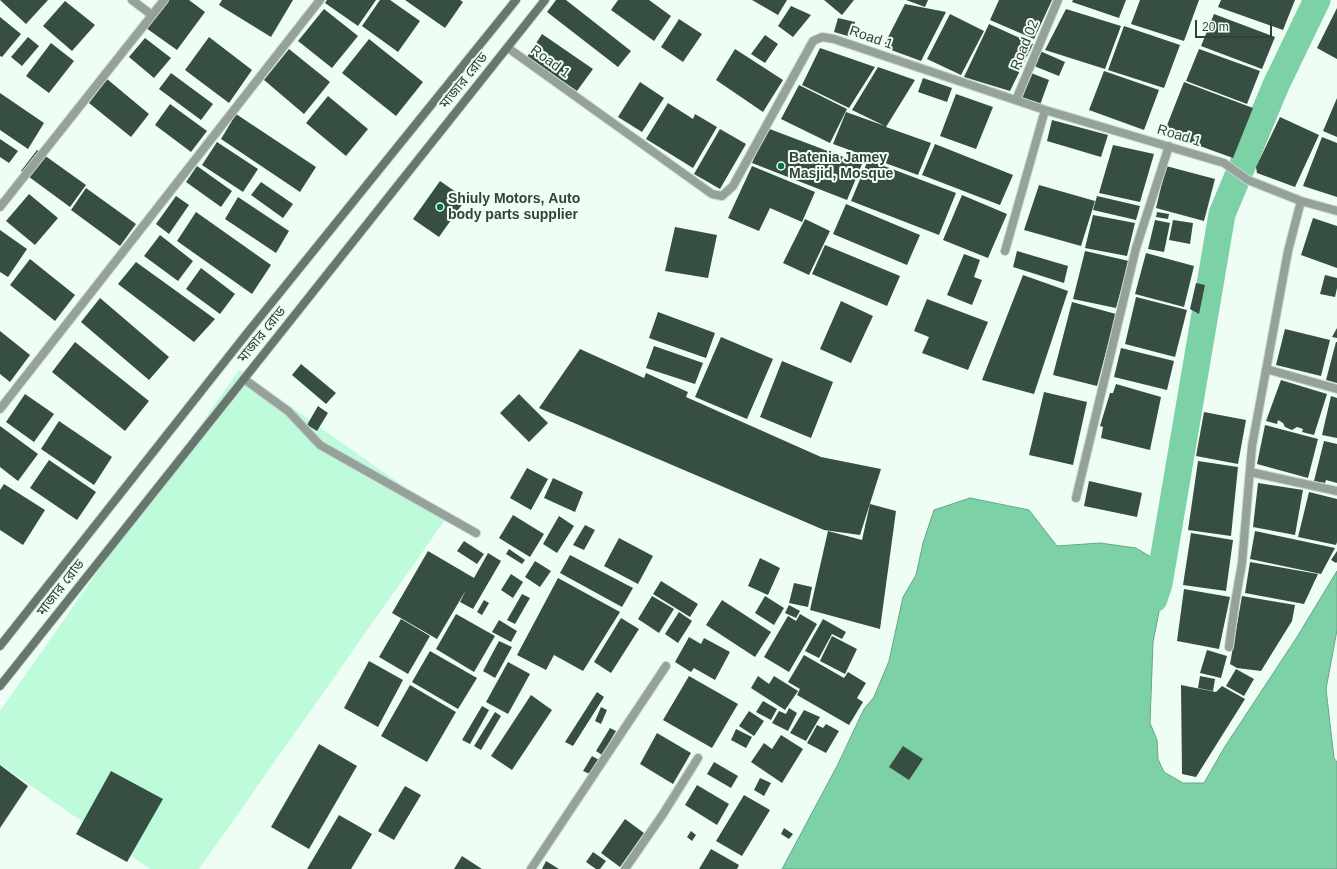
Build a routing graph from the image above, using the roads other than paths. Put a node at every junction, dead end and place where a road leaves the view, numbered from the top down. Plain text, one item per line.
1 (132, 0) edge
2 (164, 0) edge
3 (320, 0) edge
4 (516, 0) edge
5 (545, 0) edge
6 (1058, 0) edge
7 (152, 15) junction
8 (508, 48) junction
9 (1016, 100) junction
10 (1045, 110) junction
11 (1169, 146) junction
12 (1301, 201) junction
13 (0, 206) edge
14 (1337, 211) edge
15 (1005, 251) dead end
16 (1266, 369) junction
17 (244, 379) junction
18 (1337, 389) edge
19 (0, 409) edge
20 (1250, 472) junction
21 (1337, 491) edge
22 (1076, 498) dead end
23 (476, 534) dead end
24 (0, 646) edge
25 (1229, 647) dead end
26 (666, 666) dead end
27 (0, 686) edge
28 (698, 758) dead end
29 (531, 869) edge
30 (625, 869) edge

1 - 7 street
2 - 7 street
3 - 19 street
4 - 24 main road, মাজার রোড
5 - 8 main road, মাজার রোড
6 - 9 street, Road 02
7 - 13 street
8 - 9 street, Road 1
8 - 17 main road, মাজার রোড
9 - 10 street, Road 1
10 - 11 street, Road 1
10 - 15 street
11 - 12 street, Road 1
11 - 22 street
12 - 14 street, Road 1
12 - 16 street
16 - 18 street
16 - 20 street
17 - 23 street
17 - 27 main road, মাজার রোড
20 - 21 street
20 - 25 street
26 - 29 street
28 - 30 street

